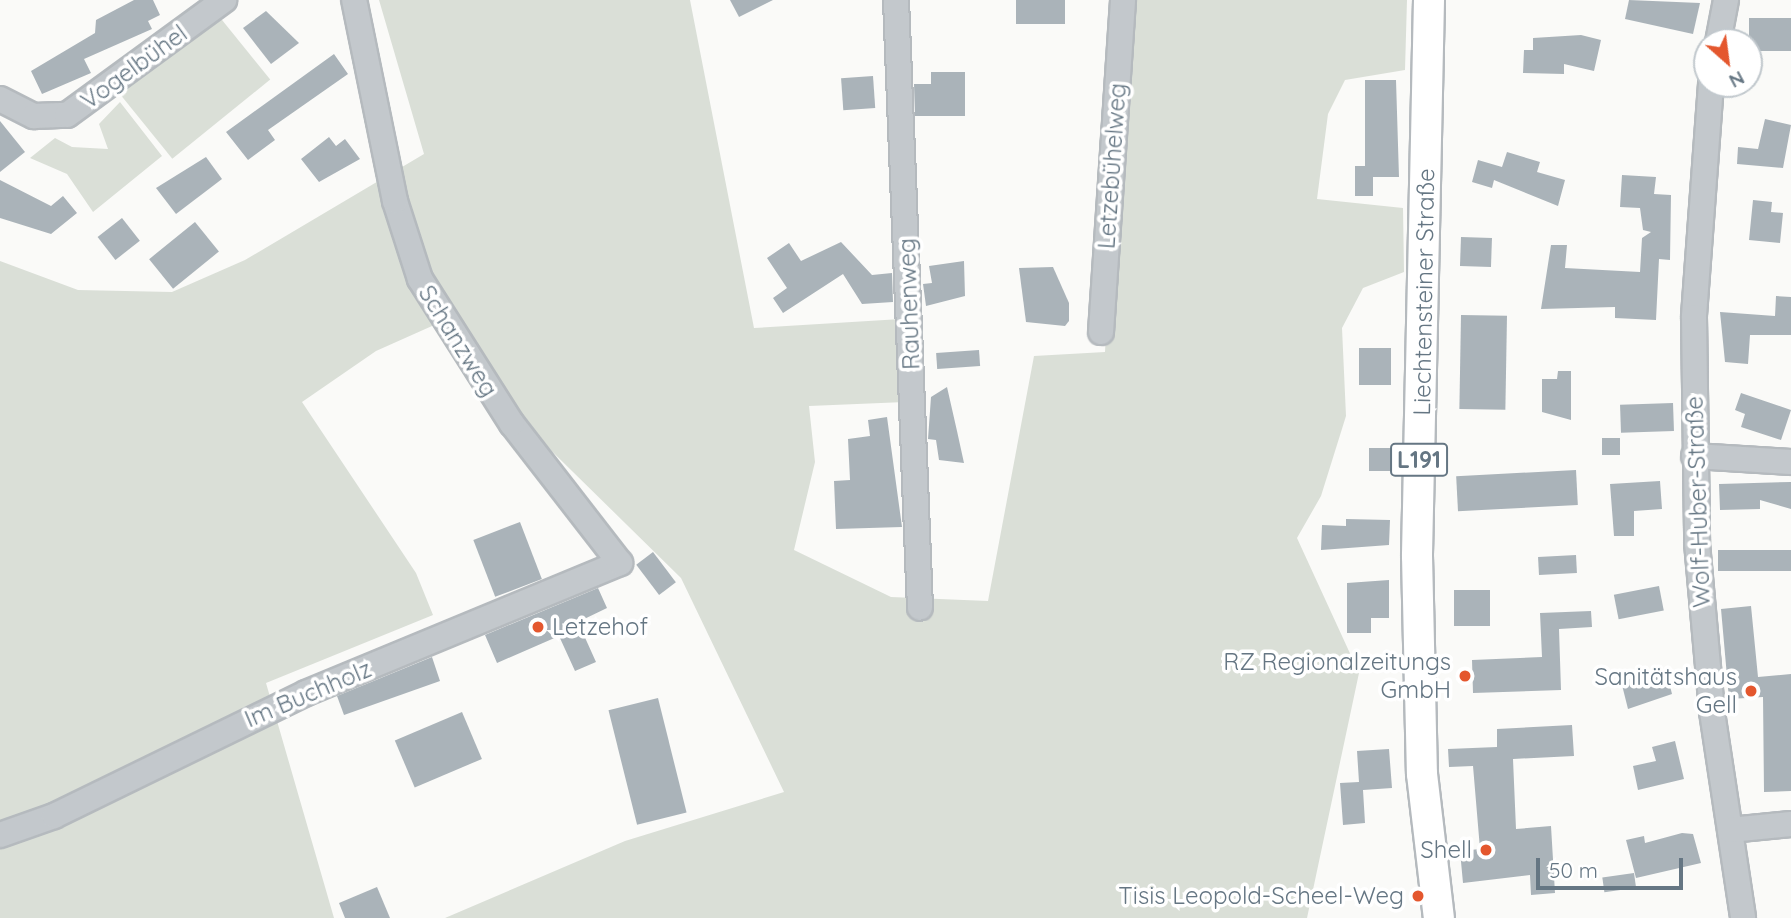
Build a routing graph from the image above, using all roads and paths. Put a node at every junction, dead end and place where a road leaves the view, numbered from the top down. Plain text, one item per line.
1 (225, 0) edge
2 (354, 0) edge
3 (896, 0) edge
4 (1123, 0) edge
5 (1429, 0) edge
6 (1726, 0) edge
7 (1721, 28) edge
8 (1710, 98) edge
9 (0, 99) edge
10 (1101, 332) dead end
11 (1694, 456) junction
12 (1791, 462) edge
13 (620, 563) joint
14 (919, 608) dead end
15 (1791, 824) edge
16 (1730, 830) junction
17 (0, 835) edge
18 (1439, 918) edge
19 (1743, 918) edge

1 - 9 street, Vogelbühel
2 - 13 street, Schanzweg
3 - 14 street, Rauhenweg
4 - 10 street, Letzebühelweg
5 - 18 main road, Liechtensteiner Straße / L191
6 - 7 street
8 - 11 street, Wolf-Huber-Straße
11 - 12 street
11 - 16 street, Wolf-Huber-Straße
13 - 17 street, Im Buchholz
15 - 16 street
16 - 19 street, Wolf-Huber-Straße

